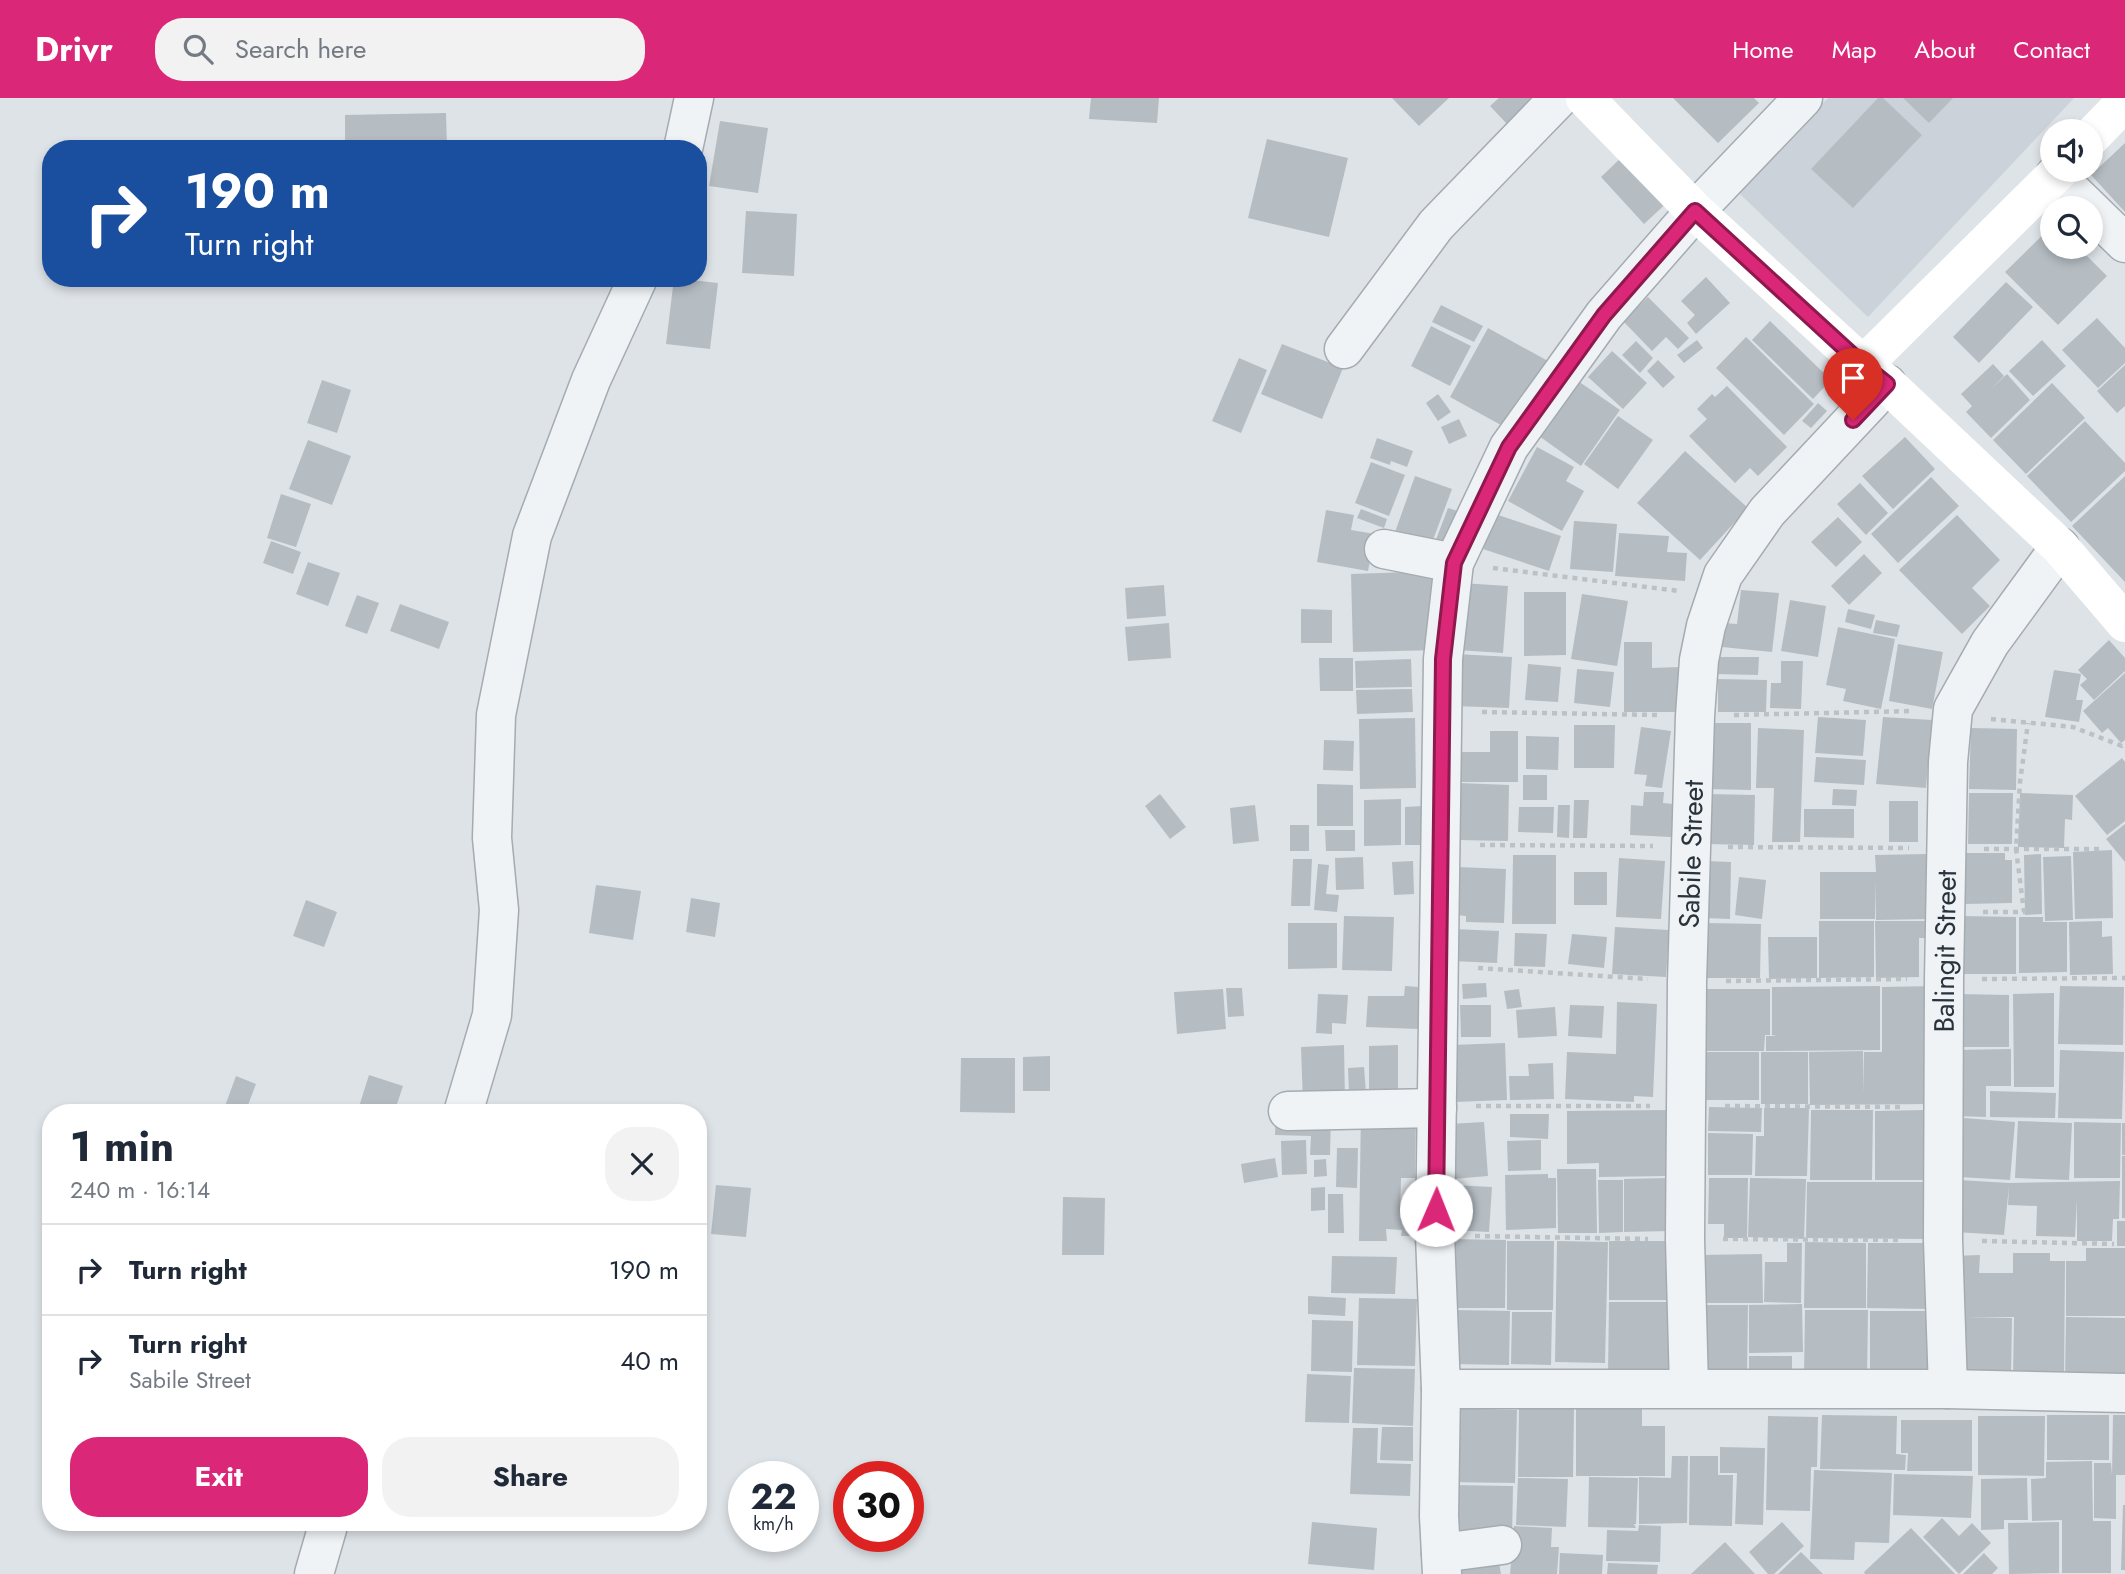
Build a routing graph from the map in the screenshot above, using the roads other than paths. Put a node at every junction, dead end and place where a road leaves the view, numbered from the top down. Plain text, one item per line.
1 (694, 98) edge
2 (1559, 98) edge
3 (1585, 98) edge
4 (1803, 98) edge
5 (2125, 102) edge
6 (2103, 125) edge
7 (685, 140) edge
8 (2050, 182) edge
9 (2066, 182) edge
10 (2078, 196) edge
11 (1695, 211) junction
12 (2103, 222) edge
13 (2125, 243) edge
14 (634, 287) edge
15 (1344, 349) dead end
16 (1875, 374) junction
17 (2060, 547) junction
18 (1384, 549) dead end
19 (1454, 563) junction
20 (2125, 623) edge
21 (466, 1104) edge
22 (1437, 1108) junction
23 (1288, 1111) dead end
24 (1689, 1388) junction
25 (1441, 1389) junction
26 (1948, 1389) junction
27 (2125, 1393) edge
28 (326, 1531) edge
29 (1502, 1545) dead end
30 (1442, 1563) edge
31 (314, 1574) edge

1 - 7 street
2 - 15 street
3 - 11 street
4 - 11 street
5 - 6 street
8 - 16 street
9 - 10 street
11 - 16 street
11 - 19 street
12 - 13 street
14 - 21 street
16 - 17 street
16 - 24 street, Sabile Street
17 - 20 street
17 - 26 street, Balingit Street
18 - 19 street
19 - 22 street
22 - 23 street
22 - 25 street
24 - 25 street
24 - 26 street
25 - 30 street
26 - 27 street
28 - 31 street
29 - 30 street

